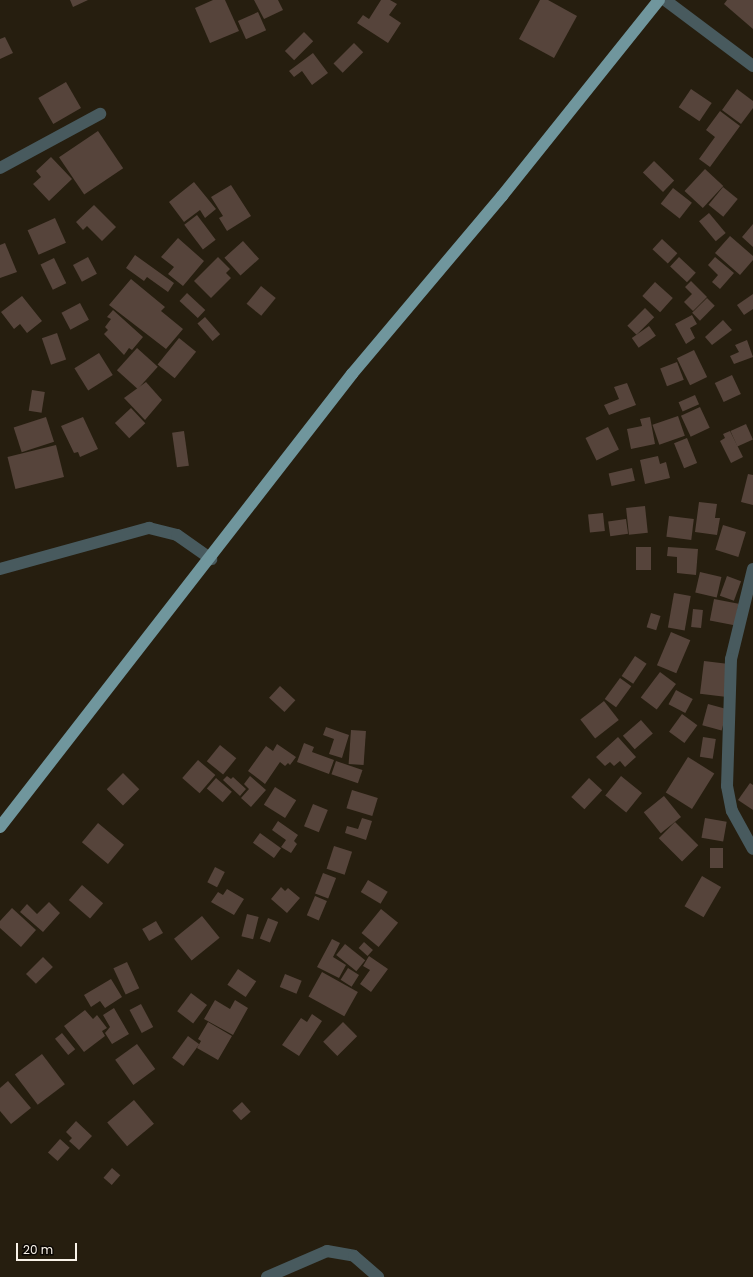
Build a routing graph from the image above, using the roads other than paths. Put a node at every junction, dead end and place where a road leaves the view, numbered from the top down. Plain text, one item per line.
1 (659, 0) edge
2 (665, 0) edge
3 (753, 66) edge
4 (100, 114) dead end
5 (0, 168) edge
6 (211, 558) junction
7 (0, 569) edge
8 (753, 569) edge
9 (750, 600) edge
10 (0, 827) edge
11 (753, 850) edge
12 (267, 1277) edge
13 (378, 1277) edge

1 - 6 main road
2 - 3 street
4 - 5 street
6 - 7 street
6 - 10 main road
8 - 9 street
9 - 11 street
12 - 13 street

